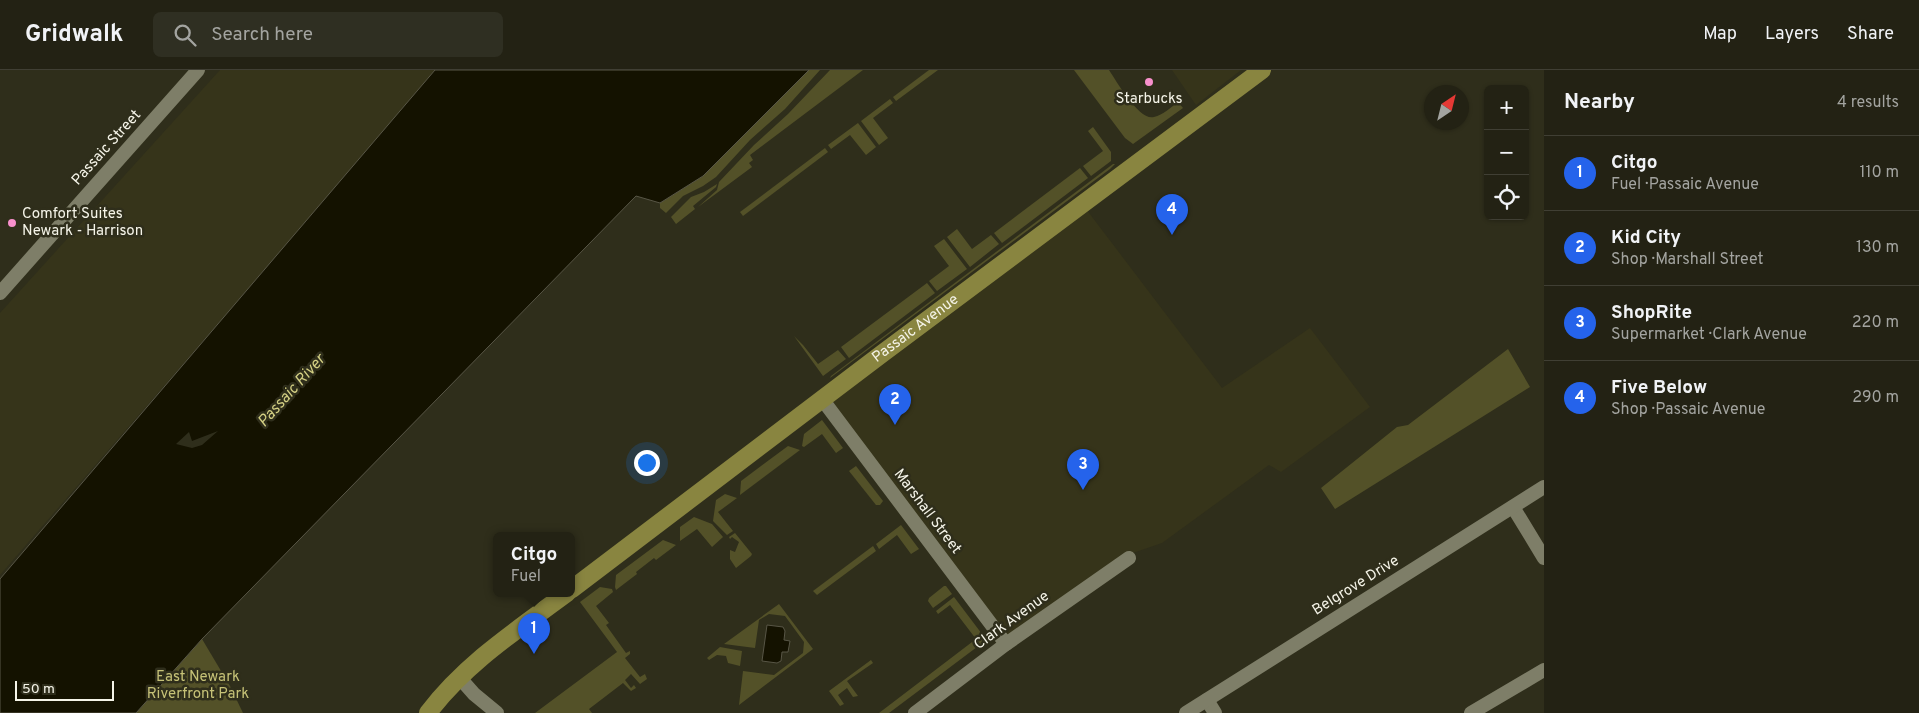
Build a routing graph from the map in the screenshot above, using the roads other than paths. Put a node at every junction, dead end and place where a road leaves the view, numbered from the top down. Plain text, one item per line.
1 (198, 70) edge
2 (1262, 70) edge
3 (0, 293) edge
4 (822, 399) junction
5 (1544, 487) edge
6 (1513, 506) junction
7 (1129, 558) dead end
8 (1544, 558) edge
9 (575, 587) edge
10 (562, 597) edge
11 (1006, 644) junction
12 (1544, 670) edge
13 (459, 677) junction
14 (1207, 700) junction
15 (428, 713) edge
16 (497, 713) edge
17 (915, 713) edge
18 (1186, 713) edge
19 (1215, 713) edge
20 (1471, 713) edge

1 - 3 street, Passaic Street
2 - 4 main road, Passaic Avenue
4 - 9 main road, Passaic Avenue
4 - 11 street, Marshall Street
5 - 6 street, Belgrove Drive
6 - 8 street
6 - 14 street, Belgrove Drive
7 - 11 street, Clark Avenue
10 - 13 main road
11 - 17 street, Clark Avenue
12 - 20 street
13 - 15 main road
13 - 16 street
14 - 18 street, Belgrove Drive
14 - 19 street

